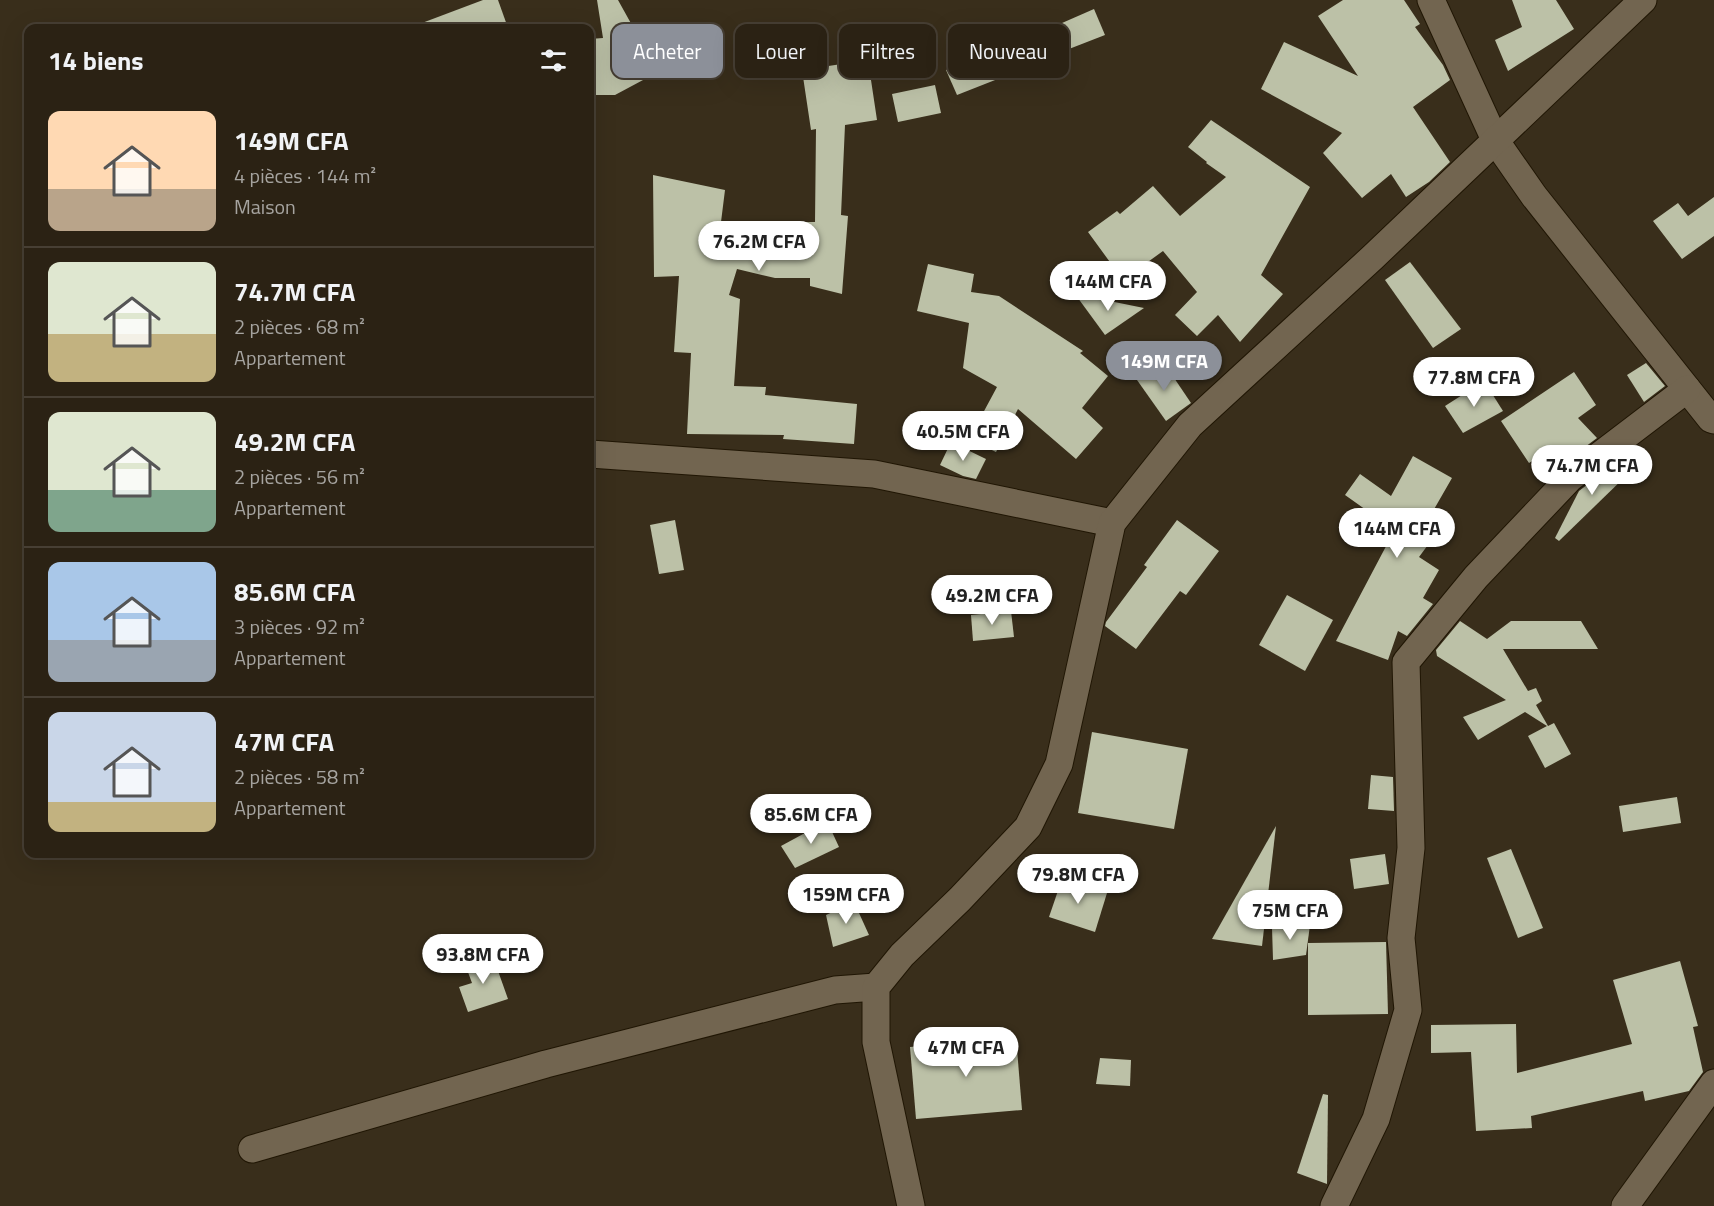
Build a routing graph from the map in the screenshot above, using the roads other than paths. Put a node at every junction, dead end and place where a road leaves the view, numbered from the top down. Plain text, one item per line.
1 (1431, 0) edge
2 (1643, 0) edge
3 (1494, 140) junction
4 (1687, 389) junction
5 (1713, 421) edge
6 (594, 454) edge
7 (1112, 523) junction
8 (876, 987) junction
9 (1714, 1083) edge
10 (252, 1149) dead end
11 (911, 1206) edge
12 (1334, 1206) edge
13 (1626, 1206) edge

1 - 3 street
2 - 3 street
3 - 4 street
3 - 7 street
4 - 5 street
4 - 12 street
6 - 7 street
7 - 8 street
8 - 10 street
8 - 11 street
9 - 13 street

